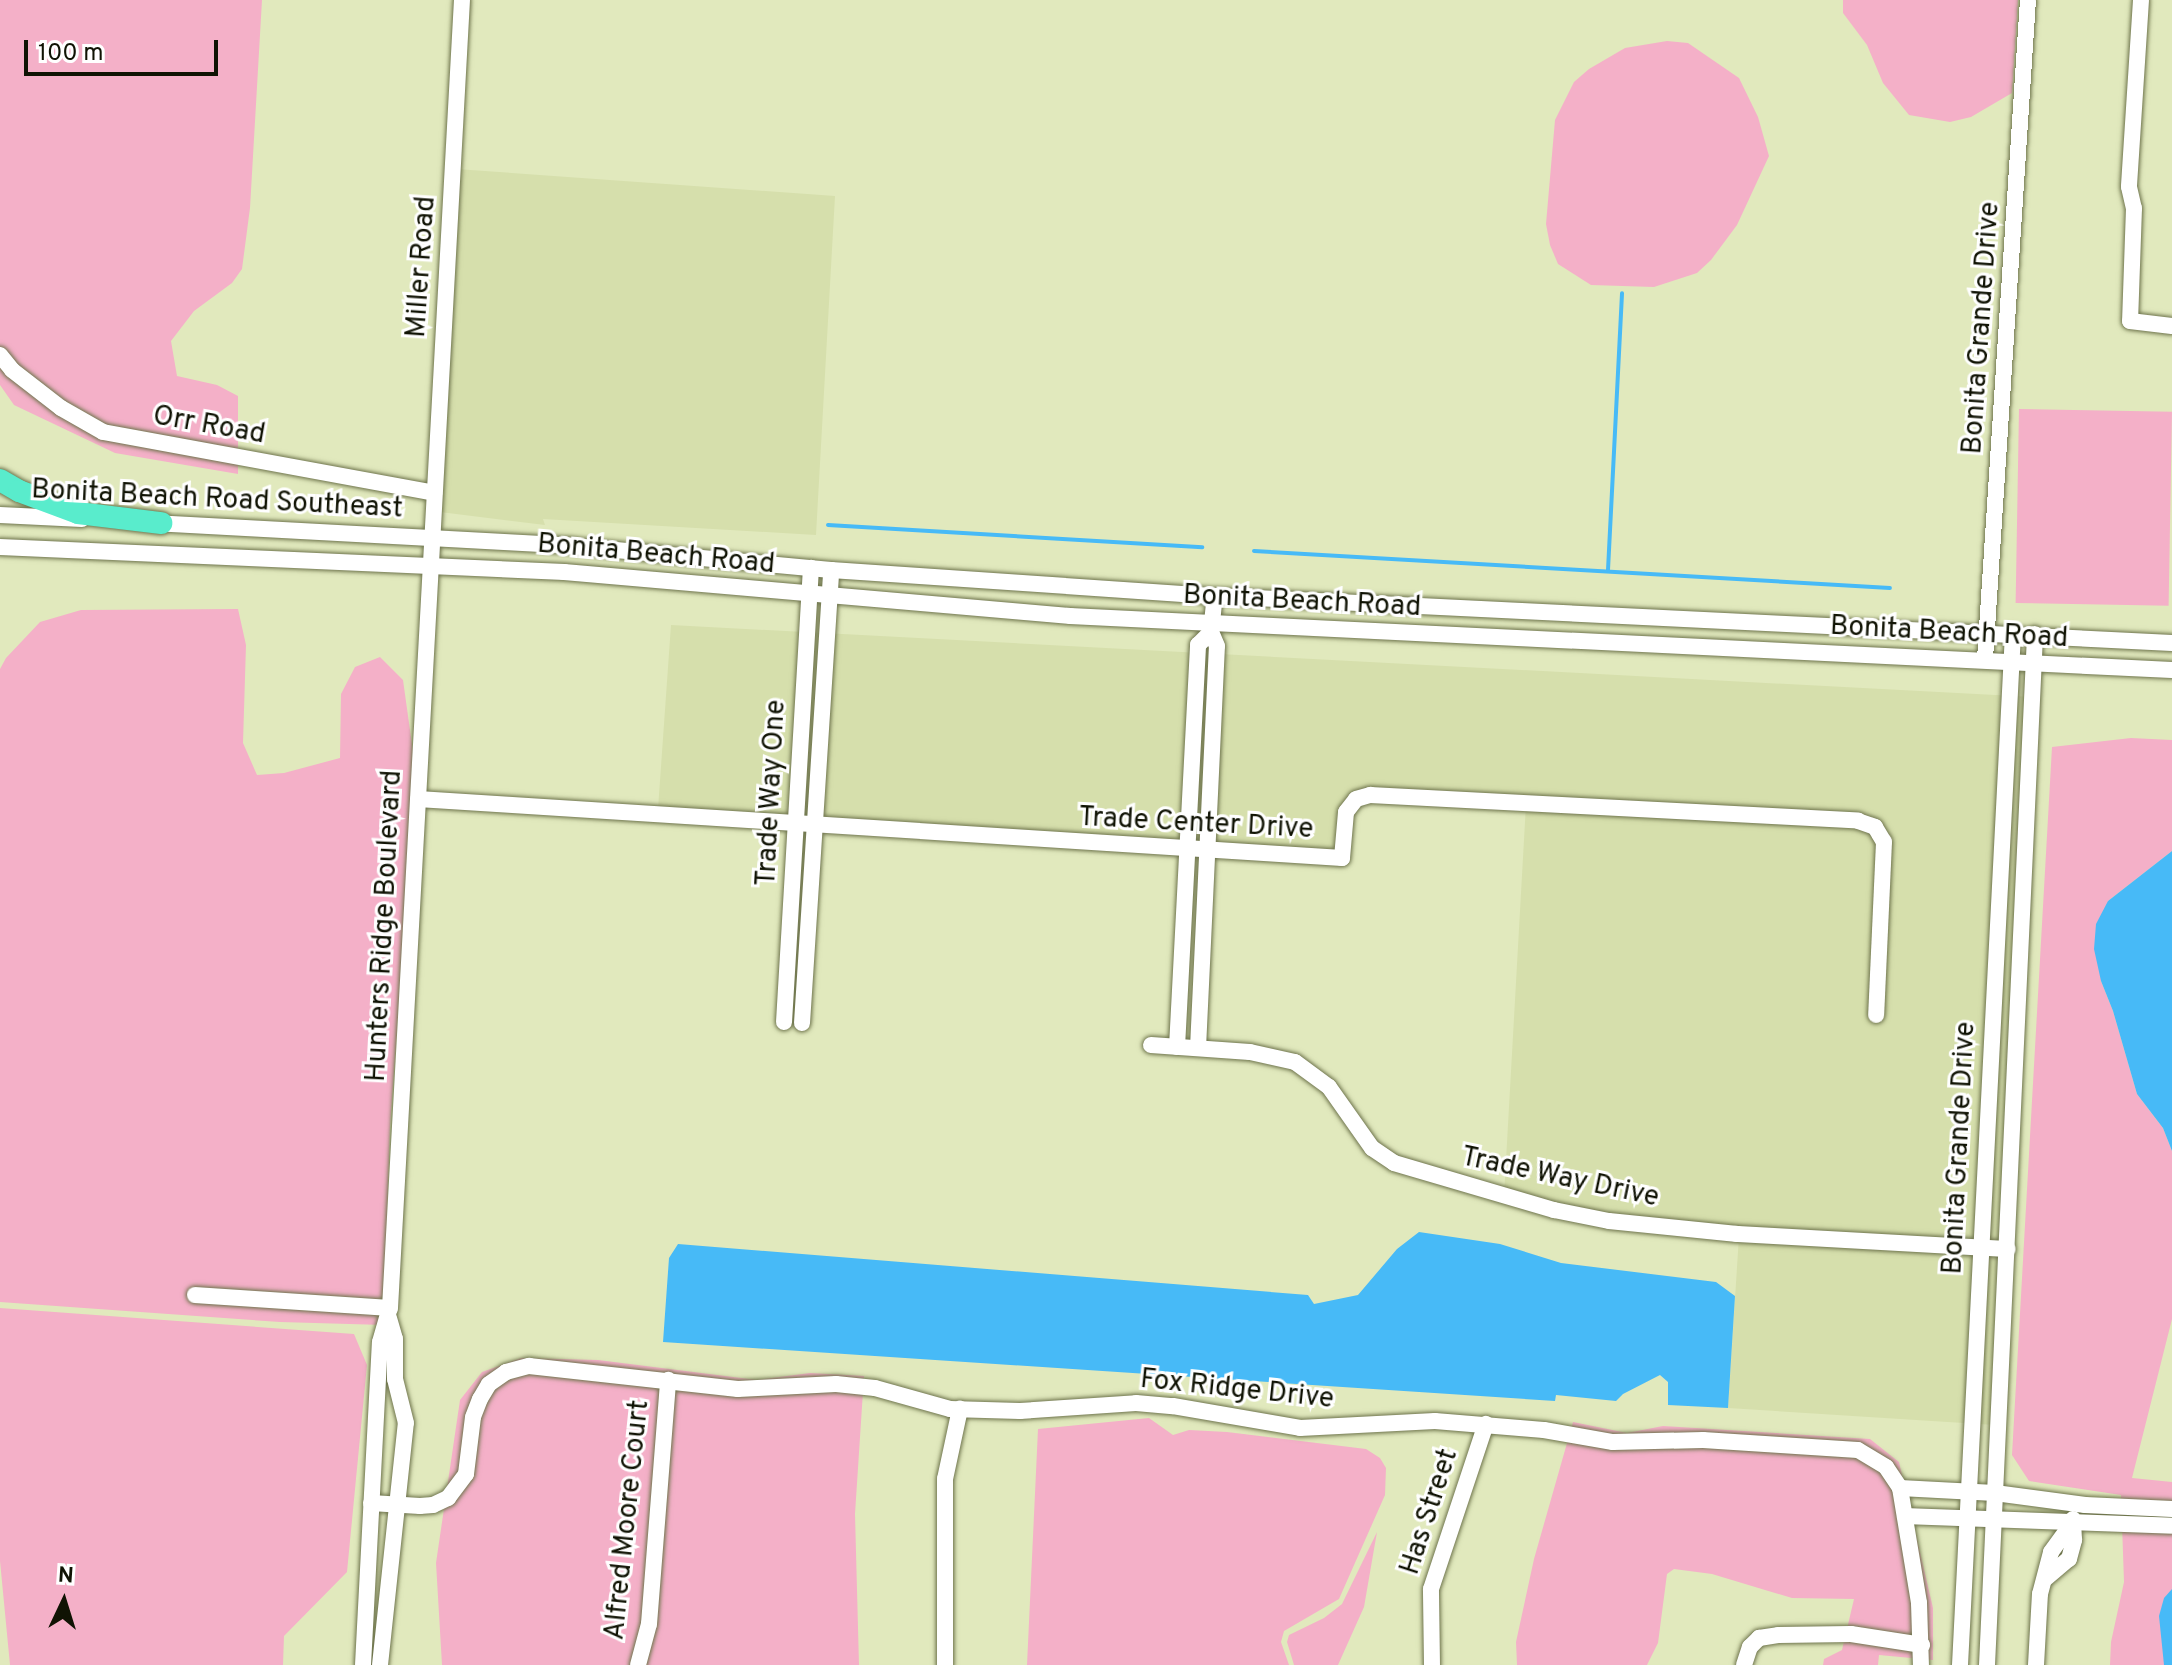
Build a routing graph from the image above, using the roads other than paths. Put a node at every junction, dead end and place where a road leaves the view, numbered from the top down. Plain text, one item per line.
1 (462, 0) edge
2 (2028, 0) edge
3 (2141, 0) edge
4 (2172, 326) edge
5 (0, 355) edge
6 (0, 480) edge
7 (434, 493) junction
8 (0, 515) edge
9 (161, 523) junction
10 (431, 538) junction
11 (0, 547) edge
12 (430, 565) junction
13 (811, 568) junction
14 (831, 570) junction
15 (809, 594) junction
16 (829, 596) junction
17 (1215, 596) junction
18 (1212, 627) junction
19 (1986, 632) junction
20 (2013, 633) junction
21 (2035, 634) junction
22 (2172, 643) edge
23 (1985, 659) junction
24 (2011, 660) junction
25 (2034, 662) junction
26 (2172, 670) edge
27 (418, 799) junction
28 (796, 821) junction
29 (815, 823) junction
30 (1186, 850) junction
31 (1207, 851) junction
32 (1876, 1015) dead end
33 (784, 1022) dead end
34 (802, 1023) dead end
35 (1151, 1045) dead end
36 (1177, 1047) junction
37 (1198, 1048) junction
38 (1981, 1246) junction
39 (2008, 1249) junction
40 (195, 1295) dead end
41 (389, 1313) junction
42 (668, 1380) junction
43 (960, 1409) junction
44 (1486, 1424) junction
45 (1900, 1488) junction
46 (1969, 1491) junction
47 (1995, 1493) junction
48 (371, 1503) junction
49 (2076, 1503) junction
50 (399, 1505) junction
51 (2172, 1509) edge
52 (1905, 1516) junction
53 (1967, 1518) junction
54 (1994, 1520) junction
55 (2072, 1523) junction
56 (2172, 1526) edge
57 (1922, 1645) junction
58 (363, 1665) edge
59 (380, 1665) edge
60 (638, 1665) edge
61 (945, 1665) edge
62 (1432, 1665) edge
63 (1744, 1665) edge
64 (1921, 1665) edge
65 (1960, 1665) edge
66 (1987, 1665) edge
67 (2036, 1665) edge

1 - 7 street, Miller Road
2 - 19 street, Bonita Grande Drive
3 - 4 street
5 - 7 street, Orr Road
6 - 9 highway
7 - 10 street, Miller Road
8 - 9 street, Bonita Beach Road Southeast
9 - 10 street, Bonita Beach Road Southeast
10 - 12 street, Hunters Ridge Boulevard
10 - 13 street, Bonita Beach Road
11 - 12 street, Bonita Beach Road Southeast
12 - 15 street, Bonita Beach Road
12 - 27 street, Hunters Ridge Boulevard
13 - 14 street, Bonita Beach Road
13 - 15 street, Trade Way One
14 - 16 street, Trade Way One
14 - 17 street, Bonita Beach Road
15 - 16 street, Bonita Beach Road
15 - 28 street, Trade Way One
16 - 18 street, Bonita Beach Road
16 - 29 street, Trade Way One
17 - 18 street
17 - 19 street, Bonita Beach Road
18 - 23 street, Bonita Beach Road
18 - 30 street
18 - 31 street
19 - 20 street, Bonita Beach Road
19 - 23 street, Bonita Grande Drive
20 - 21 street, Bonita Beach Road
20 - 24 street, Bonita Grande Drive
21 - 22 street, Bonita Beach Road
21 - 25 street, Bonita Grande Drive
23 - 24 street, Bonita Beach Road
24 - 25 street, Bonita Beach Road
24 - 38 street, Bonita Grande Drive
25 - 26 street, Bonita Beach Road
25 - 39 street, Bonita Grande Drive
27 - 28 street, Trade Center Drive
27 - 41 street, Hunters Ridge Boulevard
28 - 29 street, Trade Center Drive
28 - 33 street, Trade Way One
29 - 30 street, Trade Center Drive
29 - 34 street, Trade Way One
30 - 31 street, Trade Center Drive
30 - 36 street
31 - 32 street, Trade Center Drive
31 - 37 street
35 - 36 street, Trade Way Drive
36 - 37 street, Trade Way Drive
37 - 38 street, Trade Way Drive
38 - 39 street, Trade Way Drive
38 - 46 street, Bonita Grande Drive
39 - 47 street, Bonita Grande Drive
40 - 41 street
41 - 48 street, Hunters Ridge Boulevard
41 - 50 street, Hunters Ridge Boulevard
42 - 43 street, Fox Ridge Drive
42 - 50 street, Fox Ridge Drive
42 - 60 street, Alfred Moore Court
43 - 44 street, Fox Ridge Drive
43 - 61 street
44 - 45 street, Fox Ridge Drive
44 - 62 street, Has Street
45 - 46 street
45 - 52 street
46 - 47 street
46 - 53 street, Bonita Grande Drive
47 - 49 street
47 - 54 street, Bonita Grande Drive
48 - 50 street, Fox Ridge Drive
48 - 58 street, Hunters Ridge Boulevard
49 - 51 street
49 - 55 street
50 - 59 street, Hunters Ridge Boulevard
52 - 53 street
52 - 57 street
53 - 54 street
53 - 65 street, Bonita Grande Drive
54 - 55 street
54 - 66 street, Bonita Grande Drive
55 - 56 street
55 - 67 street
57 - 63 street
57 - 64 street

